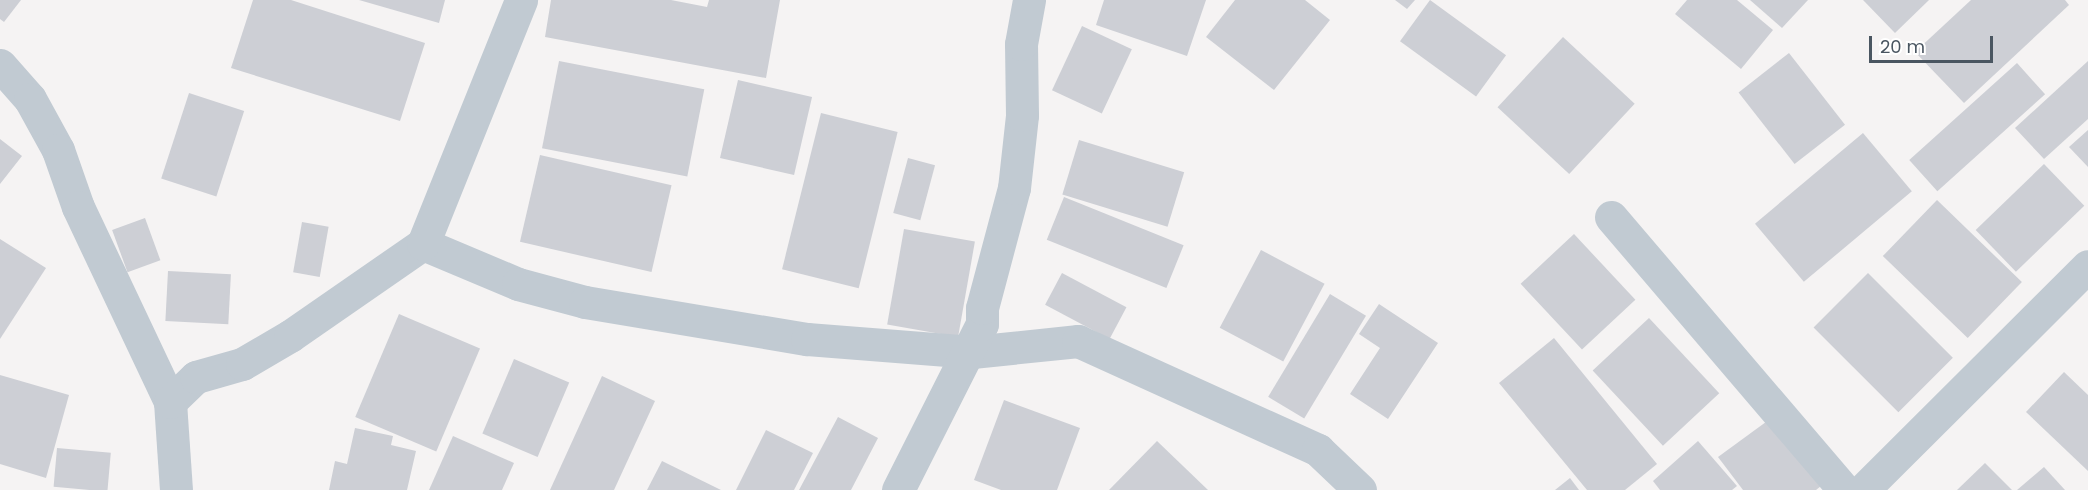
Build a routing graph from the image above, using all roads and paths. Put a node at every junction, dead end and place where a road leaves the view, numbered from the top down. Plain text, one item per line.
1 (520, 0) edge
2 (1029, 0) edge
3 (0, 65) edge
4 (1611, 217) dead end
5 (423, 244) junction
6 (2088, 266) edge
7 (972, 352) junction
8 (170, 402) junction
9 (176, 490) edge
10 (898, 490) edge
11 (1360, 490) edge
12 (1844, 490) edge
13 (1863, 490) edge

1 - 5 street
2 - 7 street
3 - 8 street
4 - 12 street
5 - 7 street
5 - 8 street
6 - 13 street
7 - 10 street
7 - 11 street
8 - 9 street

